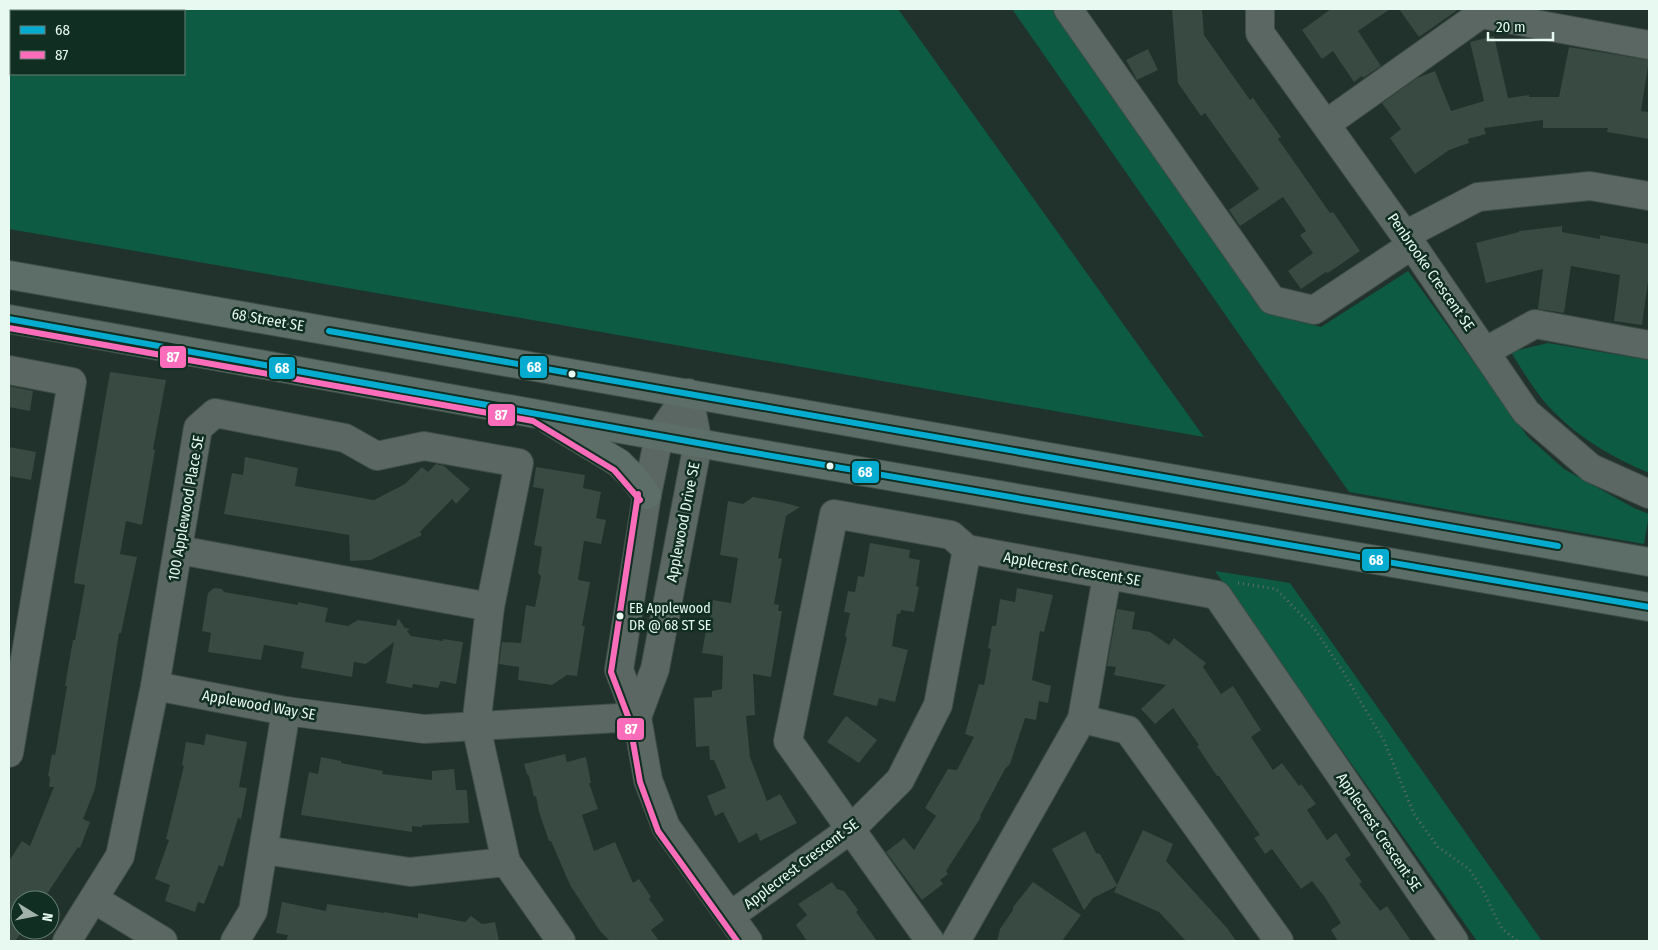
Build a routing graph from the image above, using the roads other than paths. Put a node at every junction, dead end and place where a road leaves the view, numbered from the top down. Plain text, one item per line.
1 (1068, 9) edge
2 (1260, 9) edge
3 (1649, 45) edge
4 (1326, 124) junction
5 (1649, 196) edge
6 (1409, 240) junction
7 (9, 275) edge
8 (9, 319) edge
9 (1649, 344) edge
10 (1486, 351) junction
11 (9, 370) edge
12 (688, 393) junction
13 (536, 413) junction
14 (659, 436) junction
15 (698, 443) junction
16 (1649, 494) edge
17 (647, 496) junction
18 (966, 549) junction
19 (179, 550) junction
20 (1649, 562) edge
21 (1107, 576) junction
22 (490, 607) junction
23 (1649, 607) edge
24 (155, 686) junction
25 (286, 711) junction
26 (637, 717) junction
27 (1082, 720) junction
28 (476, 726) junction
29 (9, 753) edge
30 (851, 829) junction
31 (264, 850) junction
32 (506, 862) junction
33 (94, 899) junction
34 (730, 916) junction
35 (67, 941) edge
36 (163, 941) edge
37 (235, 941) edge
38 (561, 941) edge
39 (748, 941) edge
40 (930, 941) edge
41 (956, 941) edge
42 (1279, 941) edge
43 (1454, 941) edge

1 - 6 street
2 - 4 street, Penbrooke Crescent SE
3 - 4 street
4 - 6 street, Penbrooke Crescent SE
5 - 6 street
6 - 10 street, Penbrooke Crescent SE
7 - 12 main road, 68 Street SE
8 - 13 main road
9 - 10 street
10 - 16 street, Penbrooke Crescent SE
11 - 29 street
12 - 14 street
12 - 15 street, Applewood Drive SE
12 - 20 main road, 68 Street SE
13 - 14 main road
13 - 17 main road
14 - 15 main road
14 - 17 street
15 - 23 main road
15 - 26 street, Applewood Drive SE
17 - 26 street
18 - 21 street, Applecrest Crescent SE
18 - 30 street, Applecrest Crescent SE
18 - 30 street
19 - 22 street
19 - 22 street, 100 Applewood Place SE
19 - 24 street, 100 Applewood Place SE
21 - 27 street
21 - 43 street, Applecrest Crescent SE
22 - 28 street
24 - 25 street, Applewood Way SE
24 - 33 street
25 - 28 street, Applewood Way SE
25 - 31 street
26 - 28 street, Applewood Way SE
26 - 34 street
27 - 41 street
27 - 42 street
28 - 32 street
30 - 34 street, Applecrest Crescent SE
30 - 40 street
31 - 32 street
31 - 37 street
32 - 38 street
33 - 35 street
33 - 36 street
34 - 39 street

